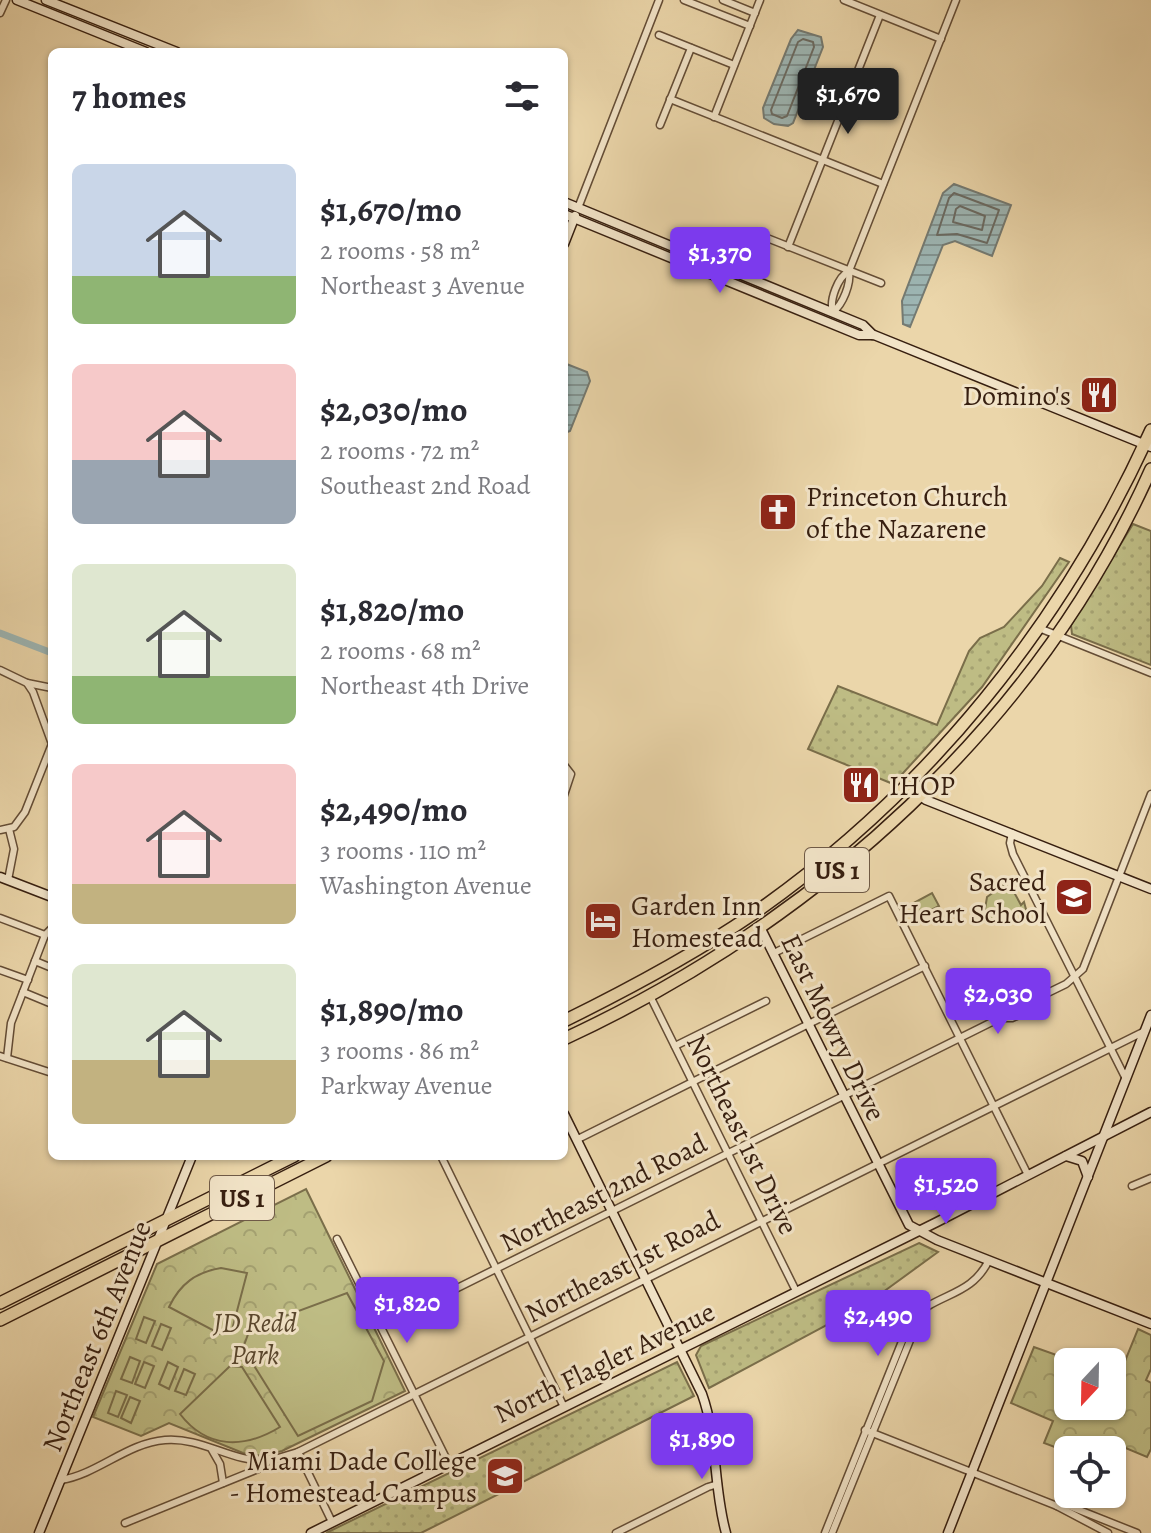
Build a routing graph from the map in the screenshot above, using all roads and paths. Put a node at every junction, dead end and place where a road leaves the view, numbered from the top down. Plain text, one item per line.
1 (6, 0) edge
2 (17, 0) edge
3 (46, 0) edge
4 (659, 0) edge
5 (684, 0) edge
6 (723, 0) edge
7 (760, 0) edge
8 (844, 0) edge
9 (956, 0) edge
10 (737, 6) junction
11 (0, 13) edge
12 (755, 13) junction
13 (880, 15) junction
14 (732, 19) junction
15 (750, 26) junction
16 (659, 35) dead end
17 (941, 39) junction
18 (136, 48) edge
19 (167, 48) edge
20 (691, 48) junction
21 (734, 65) junction
22 (670, 99) junction
23 (714, 117) junction
24 (660, 125) dead end
25 (823, 160) junction
26 (883, 184) junction
27 (568, 204) edge
28 (578, 208) junction
29 (568, 215) edge
30 (575, 218) junction
31 (757, 234) dead end
32 (568, 235) edge
33 (788, 247) junction
34 (849, 271) junction
35 (881, 283) dead end
36 (833, 312) junction
37 (874, 335) junction
38 (1151, 430) edge
39 (1149, 448) edge
40 (1151, 469) edge
41 (1039, 628) junction
42 (1055, 635) junction
43 (0, 670) edge
44 (1151, 673) edge
45 (27, 683) junction
46 (48, 687) edge
47 (48, 733) edge
48 (48, 754) edge
49 (907, 785) junction
50 (1151, 794) edge
51 (920, 796) junction
52 (9, 829) junction
53 (0, 830) edge
54 (1012, 833) junction
55 (812, 869) junction
56 (1118, 876) junction
57 (4, 878) edge
58 (1151, 889) edge
59 (48, 895) edge
60 (0, 918) edge
61 (746, 918) junction
62 (761, 929) junction
63 (48, 932) edge
64 (45, 935) junction
65 (774, 953) junction
66 (35, 961) junction
67 (48, 966) edge
68 (925, 966) junction
69 (0, 970) edge
70 (690, 973) junction
71 (1074, 979) junction
72 (28, 980) junction
73 (23, 992) junction
74 (650, 996) junction
75 (766, 1001) dead end
76 (48, 1002) edge
77 (1151, 1015) edge
78 (568, 1019) edge
79 (0, 1021) edge
80 (809, 1024) junction
81 (11, 1025) junction
82 (1145, 1031) junction
83 (568, 1037) edge
84 (960, 1038) junction
85 (675, 1046) junction
86 (1110, 1048) junction
87 (3, 1057) edge
88 (48, 1072) edge
89 (1126, 1079) junction
90 (693, 1082) junction
91 (844, 1095) junction
92 (993, 1105) junction
93 (1151, 1112) edge
94 (568, 1121) edge
95 (1104, 1135) junction
96 (578, 1139) junction
97 (728, 1153) junction
98 (1065, 1156) junction
99 (190, 1160) edge
100 (286, 1160) edge
101 (318, 1160) edge
102 (443, 1160) edge
103 (878, 1164) junction
104 (1027, 1173) junction
105 (1088, 1177) junction
106 (1151, 1178) edge
107 (1132, 1186) dead end
108 (613, 1211) junction
109 (167, 1219) junction
110 (761, 1221) junction
111 (917, 1231) junction
112 (337, 1239) dead end
113 (157, 1240) junction
114 (989, 1260) junction
115 (496, 1269) junction
116 (646, 1279) junction
117 (1047, 1283) junction
118 (796, 1291) junction
119 (0, 1303) edge
120 (0, 1320) edge
121 (1151, 1324) edge
122 (381, 1326) junction
123 (530, 1337) junction
124 (681, 1349) junction
125 (414, 1394) junction
126 (564, 1407) junction
127 (868, 1431) junction
128 (209, 1447) junction
129 (298, 1452) junction
130 (268, 1461) junction
131 (449, 1464) junction
132 (972, 1471) junction
133 (61, 1480) junction
134 (223, 1483) junction
135 (718, 1484) junction
136 (1081, 1515) junction
137 (332, 1522) junction
138 (125, 1523) dead end
139 (1118, 1530) edge
140 (39, 1533) edge
141 (311, 1533) edge
142 (616, 1533) edge
143 (726, 1533) edge
144 (825, 1533) edge
145 (832, 1533) edge
146 (948, 1533) edge
147 (1108, 1533) edge
148 (1137, 1533) edge

1 - 11 street
2 - 18 street
3 - 19 street
4 - 28 street
5 - 14 street
6 - 10 street
7 - 12 street
8 - 13 street
9 - 17 street
10 - 12 street
10 - 14 street
12 - 15 street
13 - 17 street
13 - 25 street
14 - 15 street
15 - 21 street
16 - 20 street
17 - 26 street
20 - 21 street
20 - 22 street
21 - 23 street
22 - 23 street
22 - 24 street
23 - 25 street
25 - 26 street
25 - 33 street
26 - 34 street
27 - 28 street
28 - 30 street
28 - 36 street
29 - 30 street
30 - 32 street
30 - 37 street
31 - 33 street
33 - 34 street
34 - 35 street
34 - 36 street
36 - 37 street
37 - 39 street
38 - 39 highway, US 1
39 - 41 highway, US 1
40 - 42 highway, US 1
41 - 42 street
41 - 49 highway, US 1
42 - 44 street
42 - 51 highway, US 1
43 - 45 street
45 - 46 street
45 - 47 street
48 - 52 street
49 - 51 street
49 - 55 highway, US 1
50 - 56 street
51 - 54 street
51 - 62 highway, US 1
52 - 53 street
52 - 57 street
54 - 56 street
54 - 71 street
55 - 61 highway, US 1
55 - 62 highway
56 - 58 street
56 - 71 street
57 - 59 street
60 - 64 street
61 - 70 highway
61 - 78 highway, US 1
62 - 65 street, East Mowry Drive
62 - 70 highway, US 1
63 - 64 street
64 - 66 street
65 - 68 street
65 - 80 street, East Mowry Drive
66 - 67 street
66 - 72 street
68 - 80 street
68 - 84 street
69 - 72 street
70 - 74 highway, US 1
71 - 84 street, Northeast 2nd Road
71 - 86 street
72 - 73 street
73 - 76 street
73 - 81 street
74 - 83 highway, US 1
74 - 85 street, Northeast 1st Drive
75 - 85 street
77 - 82 street
79 - 81 street
80 - 90 street
80 - 91 street, East Mowry Drive
81 - 87 street
82 - 86 street, Northeast 1st Road
82 - 89 street
84 - 91 street, Northeast 2nd Road
84 - 92 street
85 - 90 street, Northeast 1st Drive
86 - 89 street
86 - 92 street, Northeast 1st Road
87 - 88 street
89 - 95 street
90 - 96 street
90 - 97 street, Northeast 1st Drive
91 - 97 street, Northeast 2nd Road
91 - 103 street, East Mowry Drive
92 - 103 street, Northeast 1st Road
92 - 104 street
93 - 95 street, North Flagler Avenue
94 - 96 street
95 - 98 street, North Flagler Avenue
95 - 105 street
96 - 108 street
97 - 108 street, Northeast 2nd Road
97 - 110 street, Northeast 1st Drive
98 - 104 street, North Flagler Avenue
98 - 105 street
99 - 109 street, Northeast 6th Avenue
100 - 109 highway, US 1
101 - 113 highway, US 1
102 - 115 street
103 - 110 street, Northeast 1st Road
103 - 111 street, East Mowry Drive
104 - 111 street, North Flagler Avenue
105 - 117 street
106 - 107 street
108 - 115 street, Northeast 2nd Road
108 - 116 street
109 - 113 street, Northeast 6th Avenue
109 - 119 highway, US 1
110 - 116 street, Northeast 1st Road
110 - 118 street, Northeast 1st Drive
111 - 114 street
111 - 118 street, North Flagler Avenue
112 - 122 street
113 - 120 highway, US 1
113 - 133 street, Northeast 6th Avenue
114 - 117 street
114 - 127 street
115 - 122 street, Northeast 2nd Road
115 - 123 street
116 - 123 street, Northeast 1st Road
116 - 124 street
117 - 121 street
117 - 132 street
118 - 124 street, North Flagler Avenue
122 - 125 street
123 - 125 street, Northeast 1st Road
123 - 126 street
124 - 126 street, North Flagler Avenue
124 - 135 street
125 - 129 street, Northeast 1st Road
125 - 131 street
126 - 131 street, North Flagler Avenue
127 - 132 street
127 - 144 street
127 - 145 street
128 - 130 street
128 - 133 street
128 - 134 street
129 - 130 street, Northeast 1st Road
129 - 137 street
130 - 134 street, Northeast 1st Road
131 - 137 street, North Flagler Avenue
132 - 136 street
132 - 146 street
133 - 140 street, Northeast 6th Avenue
134 - 138 street, Northeast 1st Road
135 - 142 street
135 - 143 street
136 - 139 street
136 - 147 street
137 - 141 street, North Flagler Avenue
139 - 148 street

